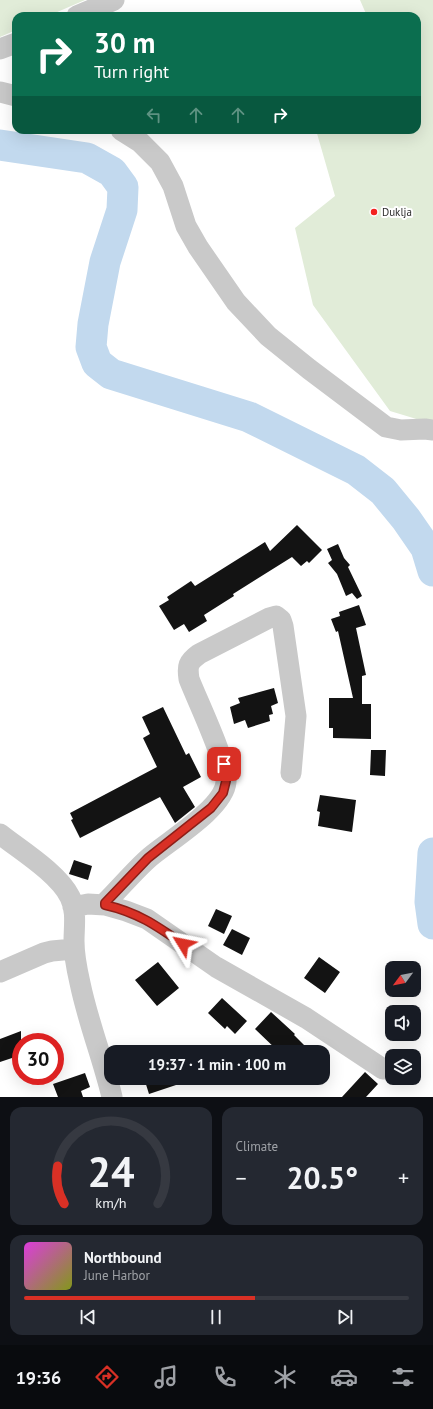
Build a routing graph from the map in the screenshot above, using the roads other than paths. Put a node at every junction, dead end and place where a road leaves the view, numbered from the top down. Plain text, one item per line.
1 (114, 0) edge
2 (86, 12) edge
3 (12, 45) edge
4 (0, 50) edge
5 (0, 92) edge
6 (12, 95) edge
7 (127, 134) edge
8 (433, 430) edge
9 (291, 773) dead end
10 (0, 834) edge
11 (105, 905) junction
12 (73, 907) junction
13 (74, 949) junction
14 (0, 972) edge
15 (383, 1069) dead end
16 (112, 1097) edge

1 - 2 street
3 - 4 street
5 - 6 street
7 - 8 street
9 - 11 street
10 - 12 street
11 - 12 street
11 - 15 street
12 - 13 street
13 - 14 street
13 - 16 street

